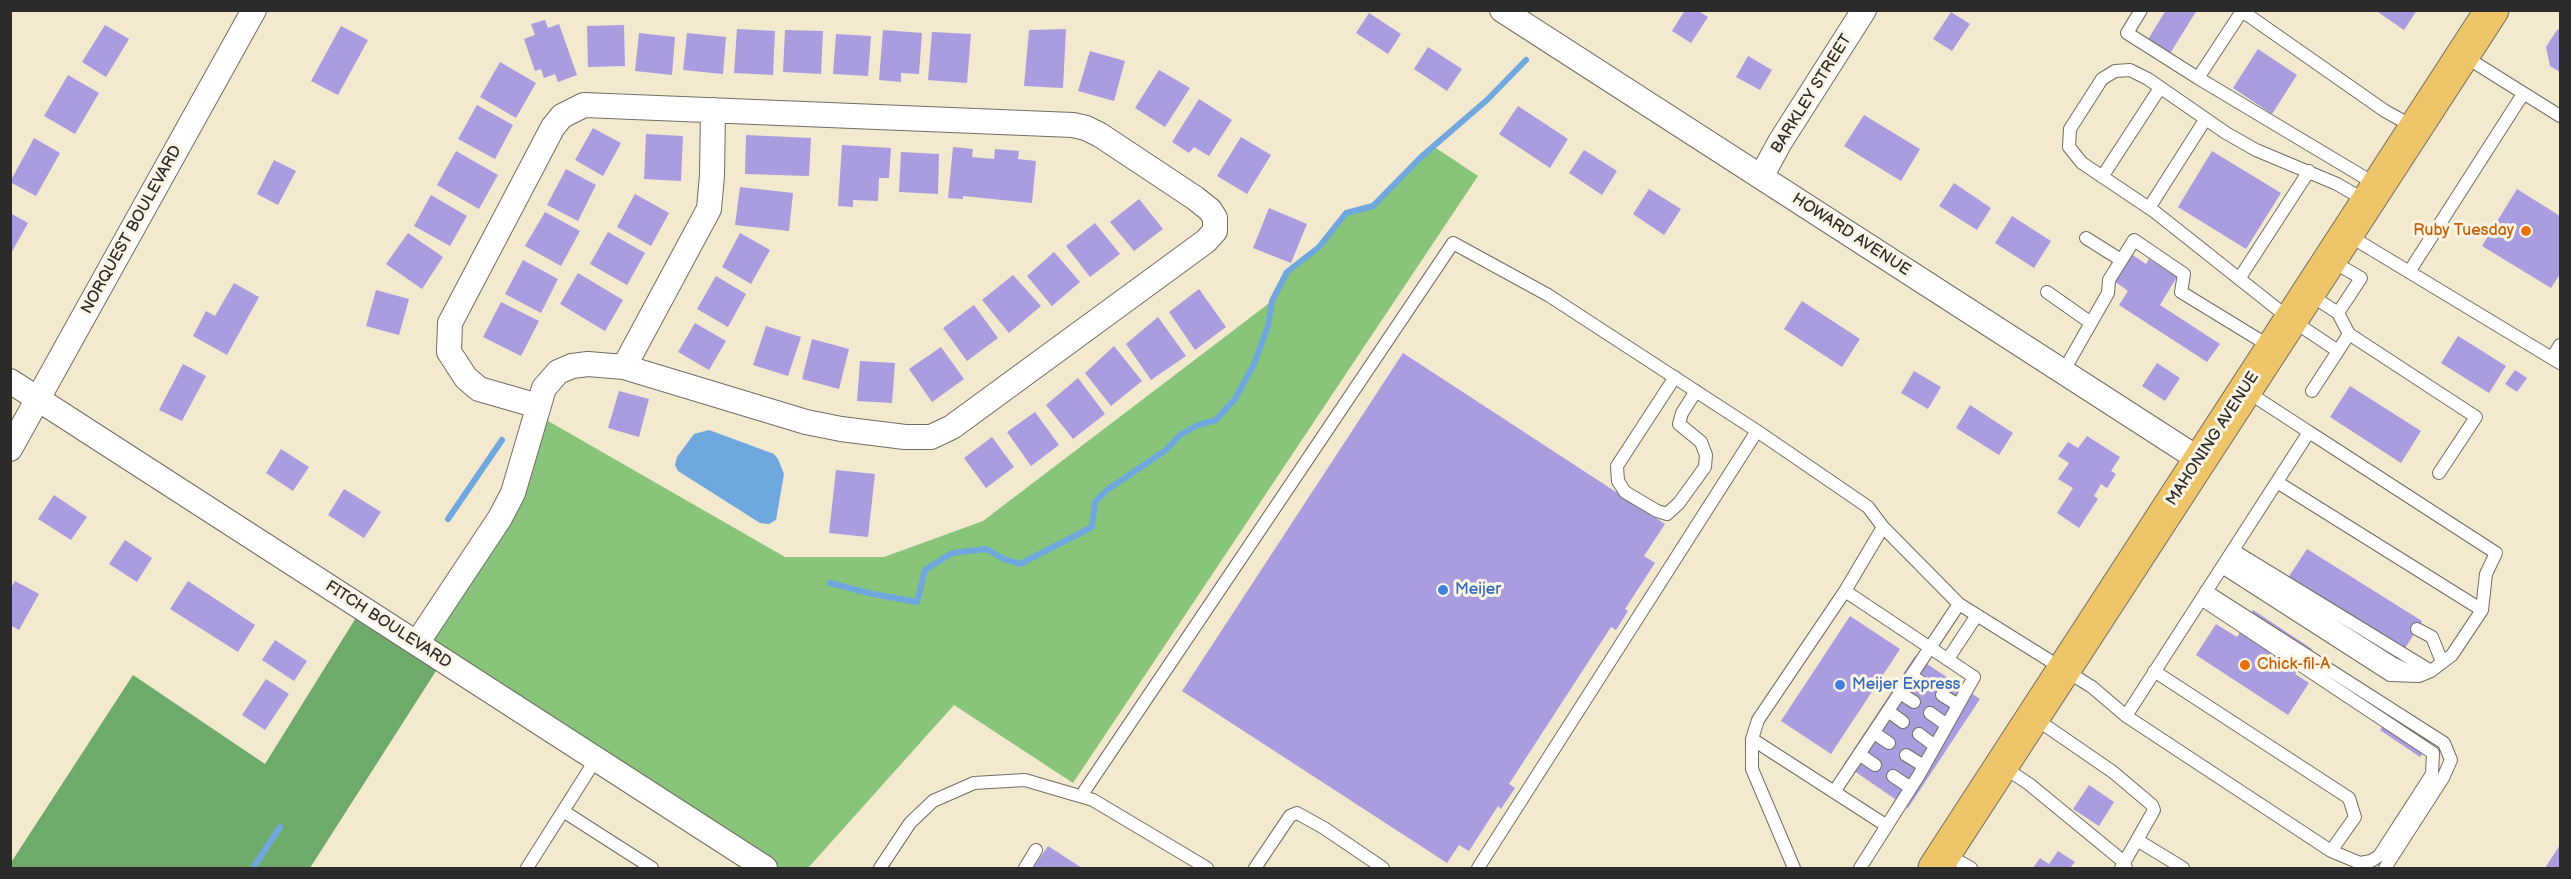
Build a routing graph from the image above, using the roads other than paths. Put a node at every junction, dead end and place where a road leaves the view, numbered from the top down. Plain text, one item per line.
1 (254, 10) edge
2 (1502, 10) edge
3 (1864, 10) edge
4 (2141, 10) edge
5 (2492, 10) edge
6 (2242, 11) edge
7 (2463, 55) junction
8 (2198, 78) junction
9 (2160, 88) junction
10 (2523, 94) junction
11 (713, 110) junction
12 (2560, 116) edge
13 (2205, 120) junction
14 (2415, 128) junction
15 (2309, 171) junction
16 (1761, 177) junction
17 (2102, 177) junction
18 (2372, 193) junction
19 (2149, 208) junction
20 (2086, 238) dead end
21 (2338, 246) junction
22 (2121, 260) junction
23 (2409, 272) junction
24 (2240, 279) junction
25 (2047, 292) dead end
26 (2299, 306) junction
27 (2338, 313) junction
28 (2091, 323) junction
29 (2349, 334) junction
30 (2560, 345) edge
31 (2272, 348) junction
32 (2338, 351) junction
33 (2556, 361) edge
34 (624, 367) junction
35 (2063, 372) junction
36 (1675, 377) junction
37 (10, 381) edge
38 (2245, 390) junction
39 (1696, 391) junction
40 (2312, 391) dead end
41 (38, 399) junction
42 (538, 406) junction
43 (1757, 431) junction
44 (2309, 432) junction
45 (10, 449) edge
46 (2200, 460) junction
47 (2439, 473) dead end
48 (2277, 482) junction
49 (1883, 527) junction
50 (2228, 558) junction
51 (1845, 591) junction
52 (2204, 595) junction
53 (1959, 604) junction
54 (2482, 610) junction
55 (1977, 615) junction
56 (2417, 629) dead end
57 (417, 644) junction
58 (1930, 648) junction
59 (1948, 660) junction
60 (2442, 662) junction
61 (2063, 670) junction
62 (2154, 671) junction
63 (2425, 674) junction
64 (1912, 676) junction
65 (1925, 685) dead end
66 (1900, 693) junction
67 (1942, 695) dead end
68 (1914, 702) dead end
69 (1958, 705) junction
70 (1888, 711) junction
71 (1930, 713) dead end
72 (2126, 716) junction
73 (2033, 717) junction
74 (1903, 722) dead end
75 (1947, 724) junction
76 (1874, 733) junction
77 (1919, 734) dead end
78 (1752, 739) junction
79 (1889, 743) dead end
80 (1935, 746) junction
81 (1859, 754) junction
82 (1906, 754) dead end
83 (596, 759) junction
84 (1875, 765) dead end
85 (1923, 766) junction
86 (2001, 766) junction
87 (1893, 776) dead end
88 (1911, 788) junction
89 (1834, 792) junction
90 (1081, 796) junction
91 (563, 811) junction
92 (1887, 826) junction
93 (2137, 840) junction
94 (1036, 850) dead end
95 (2331, 851) junction
96 (1950, 863) edge
97 (2124, 866) edge
98 (527, 868) edge
99 (652, 868) edge
100 (765, 868) edge
101 (880, 868) edge
102 (1025, 868) edge
103 (1207, 868) edge
104 (1255, 868) edge
105 (1383, 868) edge
106 (1478, 868) edge
107 (1794, 868) edge
108 (1860, 868) edge
109 (2183, 868) edge
110 (2350, 868) edge
111 (2385, 868) edge

1 - 41 street, NORQUEST BOULEVARD
2 - 16 street, HOWARD AVENUE
3 - 16 street, BARKLEY STREET
4 - 8 lane
5 - 7 main road, MAHONING AVENUE
6 - 8 lane
6 - 14 lane
7 - 10 lane
7 - 14 main road, MAHONING AVENUE
8 - 18 lane
9 - 13 lane
9 - 17 lane
9 - 17 lane
10 - 12 lane
10 - 23 lane
11 - 34 street
11 - 34 street
11 - 42 street
13 - 15 lane
13 - 19 lane
14 - 18 main road, MAHONING AVENUE
15 - 18 lane
15 - 24 lane
16 - 35 street, HOWARD AVENUE
17 - 19 lane
18 - 21 main road, MAHONING AVENUE
19 - 24 lane
20 - 22 lane
21 - 23 lane
21 - 26 main road, MAHONING AVENUE
21 - 27 lane
22 - 28 lane
22 - 31 lane
23 - 33 lane
24 - 26 lane
25 - 28 lane
26 - 27 lane
26 - 31 main road, MAHONING AVENUE
26 - 32 lane
27 - 29 lane
28 - 35 lane
29 - 32 lane
29 - 47 lane
30 - 33 lane
31 - 38 main road, MAHONING AVENUE
32 - 40 lane
34 - 42 street
35 - 46 street, HOWARD AVENUE
36 - 39 lane
36 - 39 lane
36 - 90 lane
37 - 41 street, FITCH BOULEVARD
38 - 44 lane
38 - 46 main road, MAHONING AVENUE
39 - 43 lane
41 - 45 street, NORQUEST BOULEVARD
41 - 57 street, FITCH BOULEVARD
42 - 57 street
43 - 49 lane
43 - 106 lane
44 - 48 lane
44 - 54 lane
46 - 61 main road, MAHONING AVENUE
48 - 50 lane
48 - 54 lane
49 - 51 lane
49 - 53 lane
50 - 52 lane
50 - 63 lane
50 - 63 lane
51 - 58 lane
51 - 78 lane
52 - 62 lane
52 - 95 lane
52 - 111 lane
53 - 55 lane
53 - 58 lane
54 - 60 lane
55 - 59 lane
55 - 61 lane
56 - 60 lane
57 - 83 street, FITCH BOULEVARD
58 - 59 lane
58 - 64 lane
59 - 69 lane
60 - 63 lane
61 - 72 lane
61 - 73 main road, MAHONING AVENUE
62 - 72 lane
62 - 95 lane
64 - 65 lane
64 - 66 lane
66 - 68 lane
66 - 70 lane
67 - 69 lane
69 - 75 lane
70 - 74 lane
70 - 76 lane
71 - 75 lane
72 - 95 lane
73 - 86 main road, MAHONING AVENUE
73 - 93 lane
75 - 80 lane
76 - 79 lane
76 - 81 lane
77 - 80 lane
78 - 89 lane
78 - 107 lane
80 - 85 lane
81 - 84 lane
81 - 89 lane
82 - 85 lane
83 - 91 lane
83 - 100 street, FITCH BOULEVARD
85 - 88 lane
86 - 96 main road, MAHONING AVENUE
86 - 97 lane
87 - 88 lane
88 - 92 lane
89 - 92 lane
90 - 101 lane
90 - 103 lane
91 - 98 lane
91 - 99 lane
92 - 108 lane
93 - 97 lane
93 - 109 lane
94 - 102 lane
95 - 110 lane
104 - 105 lane

